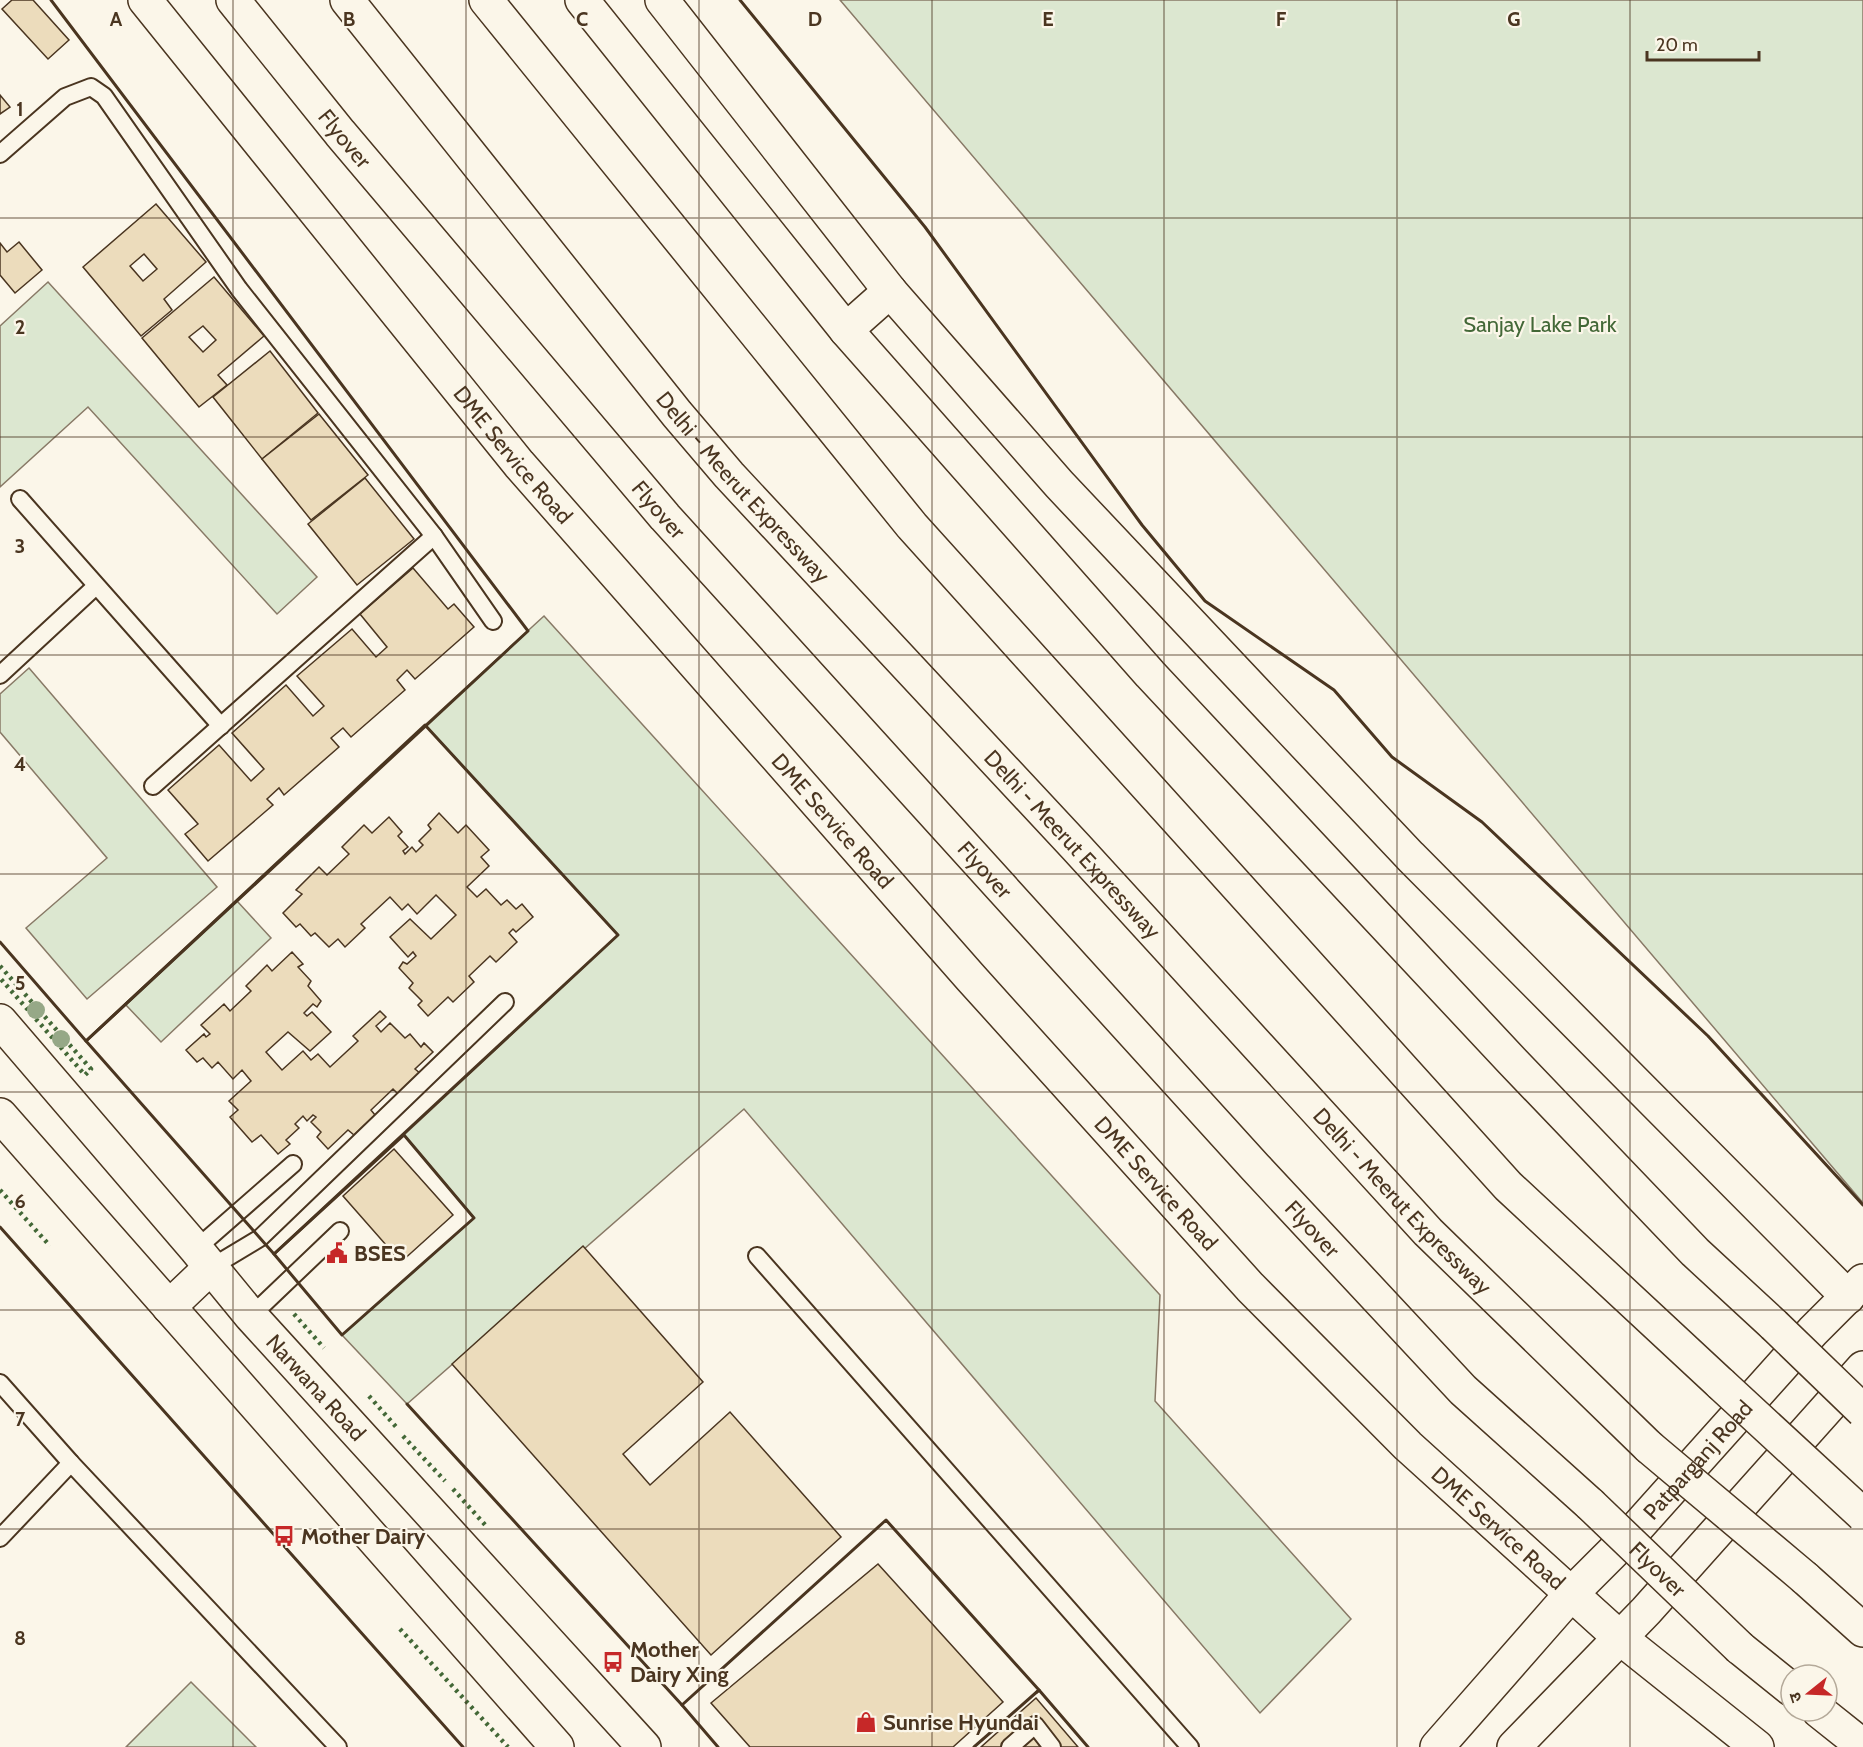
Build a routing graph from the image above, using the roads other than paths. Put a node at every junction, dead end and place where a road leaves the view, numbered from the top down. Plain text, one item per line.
1 (145, 0) edge
2 (233, 0) edge
3 (347, 0) edge
4 (486, 0) edge
5 (582, 0) edge
6 (662, 0) edge
7 (0, 154) edge
8 (890, 291) junction
9 (846, 330) junction
10 (20, 499) dead end
11 (434, 536) junction
12 (96, 586) junction
13 (493, 621) dead end
14 (0, 675) edge
15 (221, 726) junction
16 (153, 786) dead end
17 (505, 1002) dead end
18 (0, 1021) edge
19 (0, 1115) edge
20 (293, 1164) dead end
21 (340, 1231) dead end
22 (757, 1256) dead end
23 (203, 1259) junction
24 (1856, 1289) edge
25 (169, 1307) junction
26 (250, 1316) junction
27 (1863, 1368) edge
28 (0, 1383) edge
29 (1863, 1411) edge
30 (71, 1463) junction
31 (1863, 1515) edge
32 (0, 1538) edge
33 (1572, 1593) junction
34 (1863, 1630) edge
35 (1619, 1637) junction
36 (1779, 1679) edge
37 (1834, 1723) edge
38 (1863, 1746) edge
39 (338, 1747) edge
40 (557, 1747) edge
41 (644, 1747) edge
42 (1010, 1747) edge
43 (1052, 1747) edge
44 (1190, 1747) edge
45 (1437, 1747) edge
46 (1514, 1747) edge
47 (1757, 1747) edge

1 - 33 main road, DME Service Road
2 - 36 main road, Flyover, bridge
3 - 34 main road, Delhi - Meerut Expressway, bridge
4 - 31 main road, bridge
5 - 9 main road
6 - 8 main road
7 - 11 lane
8 - 9 main road
8 - 24 main road
9 - 29 main road, bridge
10 - 12 lane
11 - 13 lane
11 - 15 lane
12 - 14 lane
12 - 15 lane
15 - 16 lane
17 - 23 lane
18 - 23 main road, Narwana Road
19 - 25 main road
20 - 23 lane
21 - 26 lane
22 - 44 lane
23 - 25 main road
23 - 26 main road, Narwana Road
24 - 33 main road, Patparganj Road
25 - 40 main road
26 - 41 main road, Narwana Road
27 - 35 main road
28 - 30 lane
30 - 32 lane
30 - 39 lane
33 - 35 main road, DME Service Road
33 - 45 main road, Patparganj Road
35 - 46 main road
35 - 47 main road
37 - 38 main road
42 - 43 lane

